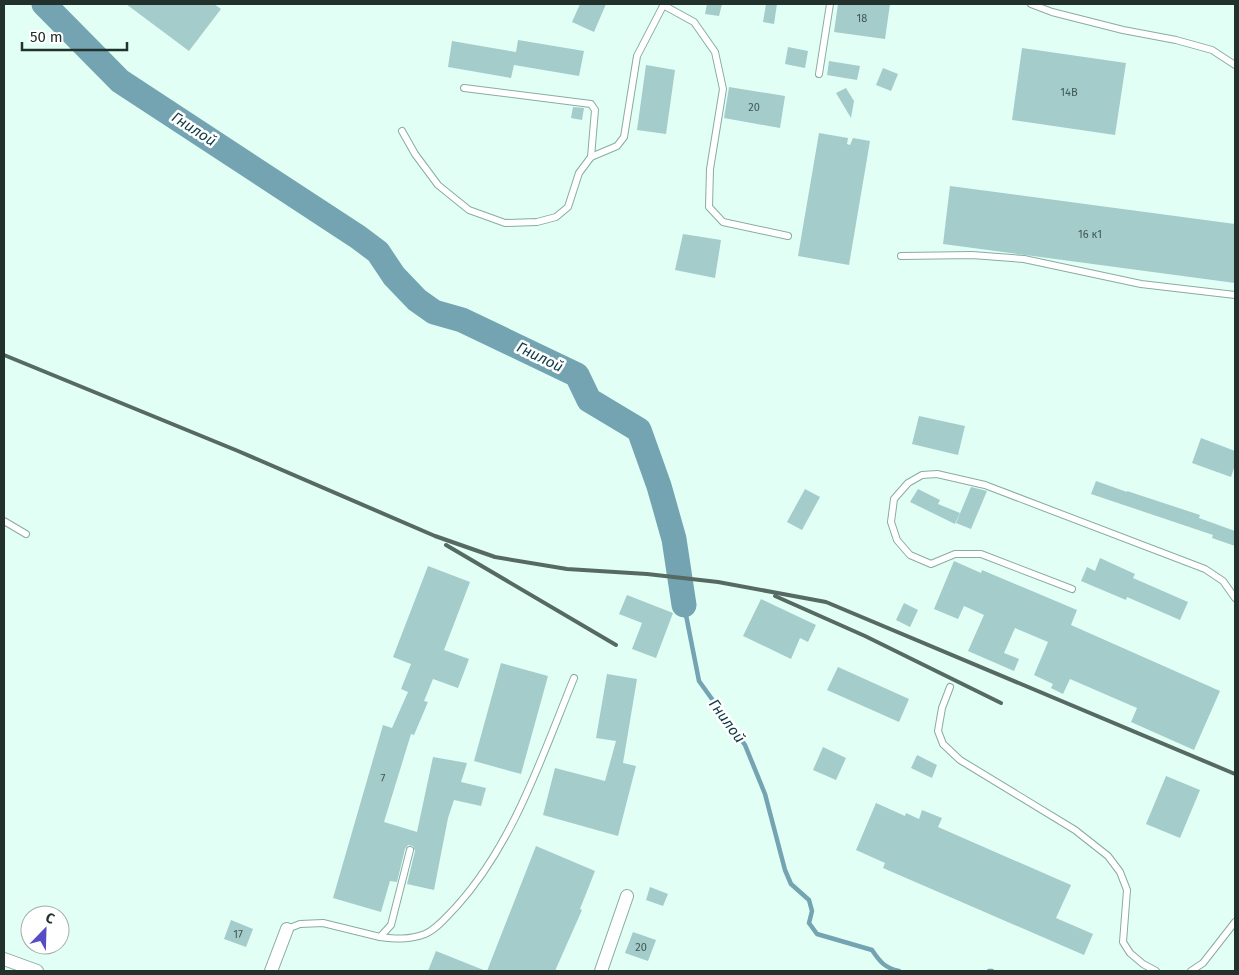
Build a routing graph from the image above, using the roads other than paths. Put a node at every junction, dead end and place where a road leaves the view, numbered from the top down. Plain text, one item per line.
1 (664, 4) edge
2 (830, 4) edge
3 (1031, 4) edge
4 (1235, 65) edge
5 (819, 74) dead end
6 (464, 88) dead end
7 (402, 131) dead end
8 (592, 157) junction
9 (788, 236) dead end
10 (902, 256) dead end
11 (1235, 295) edge
12 (4, 521) edge
13 (26, 534) dead end
14 (1072, 589) dead end
15 (1235, 598) edge
16 (574, 678) dead end
17 (950, 688) dead end
18 (410, 850) dead end
19 (627, 896) dead end
20 (1235, 922) edge
21 (287, 929) joint
22 (380, 937) junction
23 (4, 959) edge
24 (37, 971) edge
25 (271, 971) edge
26 (601, 971) edge
27 (1156, 971) edge
28 (1191, 971) edge

1 - 8 lane
1 - 9 lane
2 - 5 lane
3 - 4 lane
6 - 8 lane
7 - 8 lane
10 - 11 lane
12 - 13 lane
14 - 15 lane
16 - 22 lane
17 - 27 lane
18 - 22 lane
19 - 26 street
20 - 28 lane
21 - 22 lane
21 - 25 street
23 - 24 street

